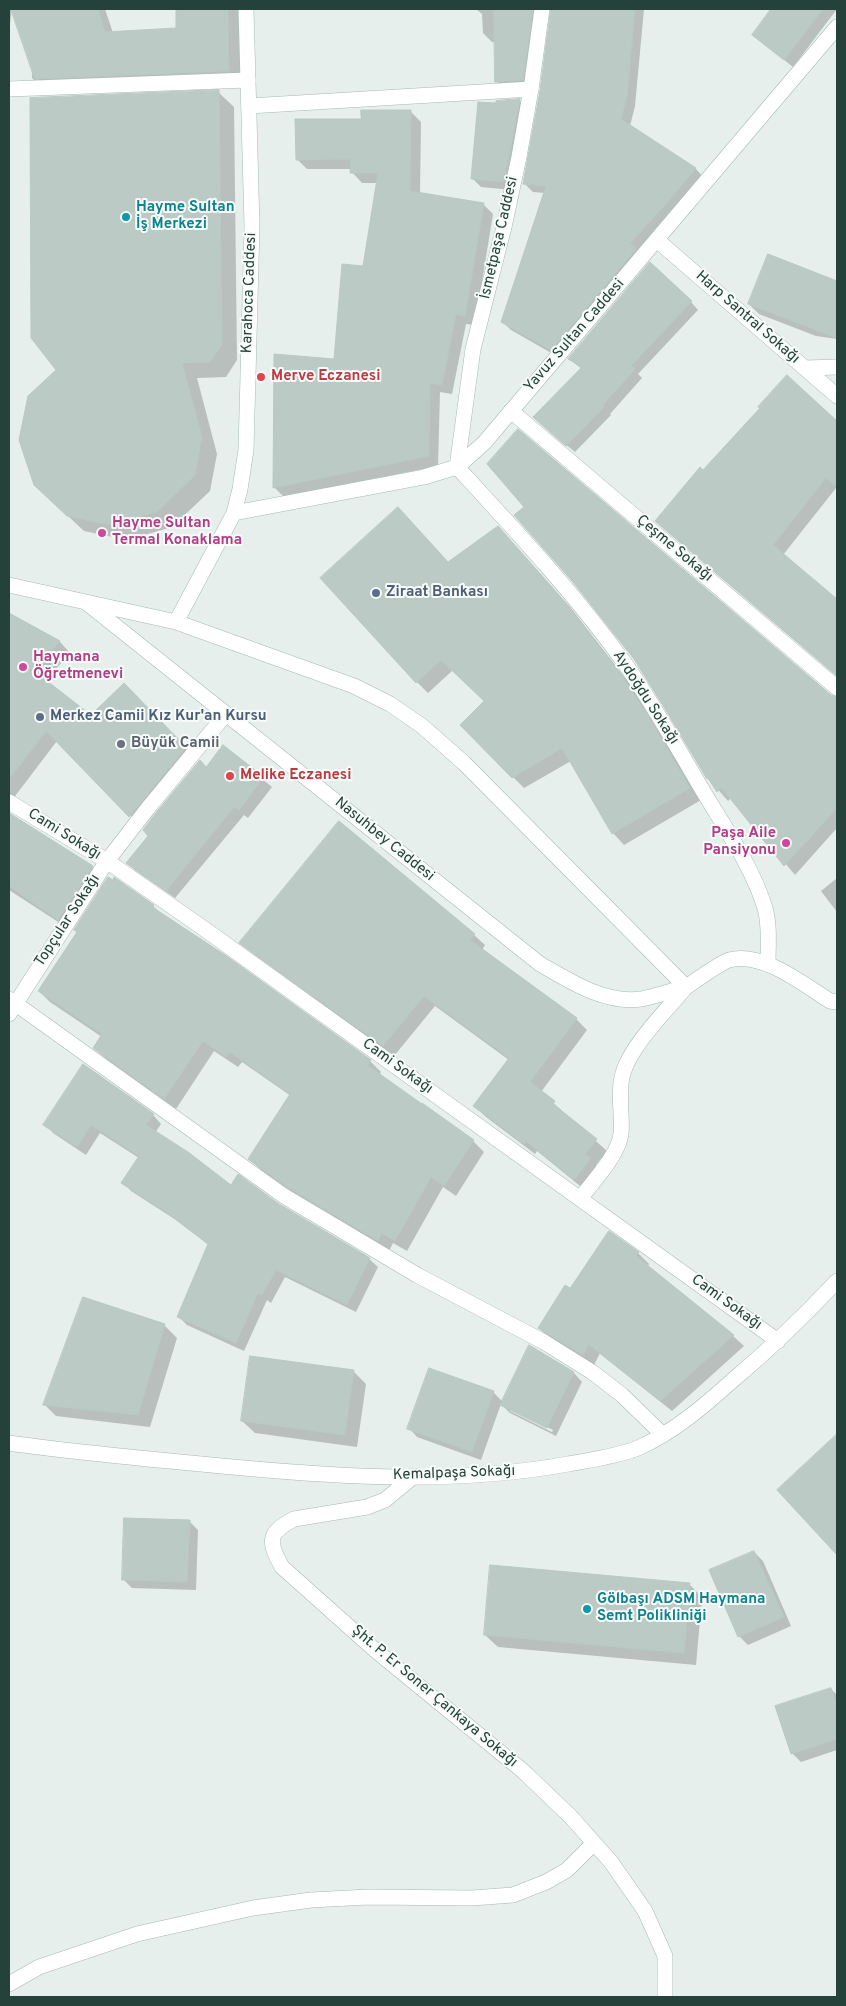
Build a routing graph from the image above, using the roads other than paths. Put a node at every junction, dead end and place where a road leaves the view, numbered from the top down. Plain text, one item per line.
1 (246, 9) edge
2 (542, 9) edge
3 (837, 27) edge
4 (248, 80) junction
5 (9, 89) edge
6 (531, 89) junction
7 (249, 106) junction
8 (658, 241) junction
9 (837, 367) edge
10 (805, 368) junction
11 (837, 396) edge
12 (511, 411) junction
13 (457, 467) junction
14 (234, 513) junction
15 (9, 585) edge
16 (83, 601) junction
17 (176, 622) junction
18 (837, 688) edge
19 (226, 714) junction
20 (9, 802) edge
21 (106, 861) junction
22 (768, 964) junction
23 (686, 987) junction
24 (837, 1002) edge
25 (11, 1005) edge
26 (580, 1199) junction
27 (837, 1281) edge
28 (778, 1341) junction
29 (663, 1435) junction
30 (9, 1444) edge
31 (414, 1476) junction
32 (594, 1843) junction
33 (9, 1984) edge
34 (665, 1997) edge

1 - 4 street, Karahoca Caddesi
2 - 6 street, İsmetpaşa Caddesi
3 - 8 street, Yavuz Sultan Caddesi
4 - 5 street
4 - 7 street, Karahoca Caddesi
6 - 7 street
6 - 13 street, İsmetpaşa Caddesi
7 - 14 street, Karahoca Caddesi
8 - 10 street, Harp Santral Sokağı
8 - 12 street, Yavuz Sultan Caddesi
9 - 10 street
10 - 11 street, Harp Santral Sokağı
12 - 13 street, Yavuz Sultan Caddesi
12 - 18 street, Çeşme Sokağı
13 - 14 street, Yavuz Sultan Caddesi
13 - 22 street, Aydoğdu Sokağı
14 - 17 street, Karahoca Caddesi
15 - 16 street
16 - 17 street
16 - 19 street, Nasuhbey Caddesi
17 - 23 street
19 - 21 street, Topçular Sokağı
19 - 23 street, Nasuhbey Caddesi
20 - 21 street, Cami Sokağı
21 - 25 street, Topçular Sokağı
21 - 26 street, Cami Sokağı
22 - 23 street
22 - 24 street
23 - 26 street
25 - 29 street
26 - 28 street, Cami Sokağı
27 - 28 street, Kemalpaşa Sokağı
28 - 29 street, Kemalpaşa Sokağı
29 - 31 street, Kemalpaşa Sokağı
30 - 31 street, Kemalpaşa Sokağı
31 - 32 street, Şht. P. Er Soner Çankaya Sokağı
32 - 33 street
32 - 34 street, Şht. P. Er Soner Çankaya Sokağı

